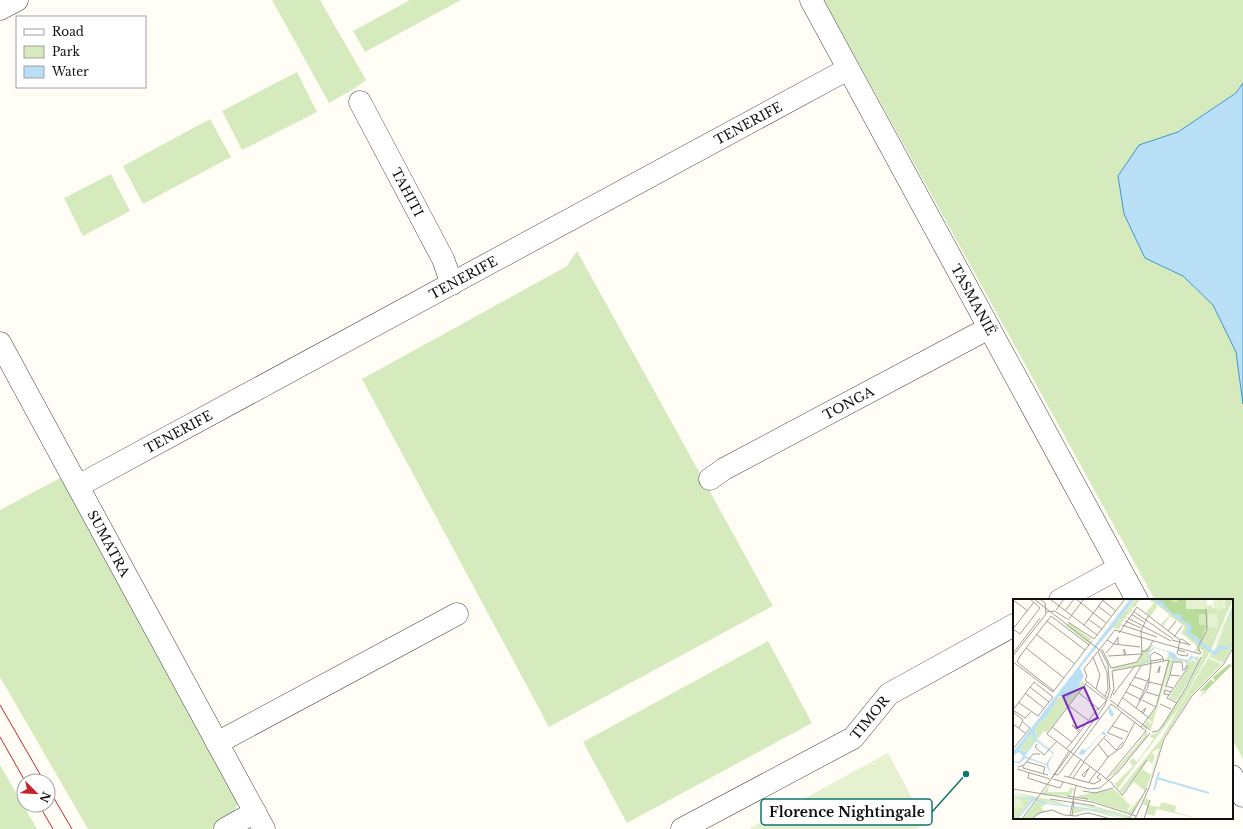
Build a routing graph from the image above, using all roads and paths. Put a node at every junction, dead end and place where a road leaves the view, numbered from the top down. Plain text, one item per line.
1 (17, 0) edge
2 (811, 0) edge
3 (0, 9) edge
4 (848, 69) junction
5 (360, 102) dead end
6 (452, 284) junction
7 (988, 328) junction
8 (0, 344) edge
9 (710, 479) dead end
10 (78, 486) junction
11 (1119, 568) junction
12 (1062, 599) edge
13 (1136, 599) edge
14 (457, 614) dead end
15 (1013, 626) edge
16 (217, 743) junction
17 (1233, 778) edge
18 (1243, 796) edge
19 (259, 820) edge
20 (226, 829) edge
21 (682, 829) edge

1 - 3 street
2 - 4 street, TASMANIË
4 - 6 street, TENERIFE
4 - 7 street, TASMANIË
5 - 6 street, TAHITI
6 - 10 street, TENERIFE
7 - 9 street, TONGA
7 - 11 street, TASMANIË
8 - 10 street, SUMATRA
10 - 16 street, SUMATRA
11 - 12 street
11 - 13 street, TASMANIË
14 - 16 street
15 - 21 street, TIMOR
16 - 19 street, SUMATRA
17 - 18 street
19 - 20 street

